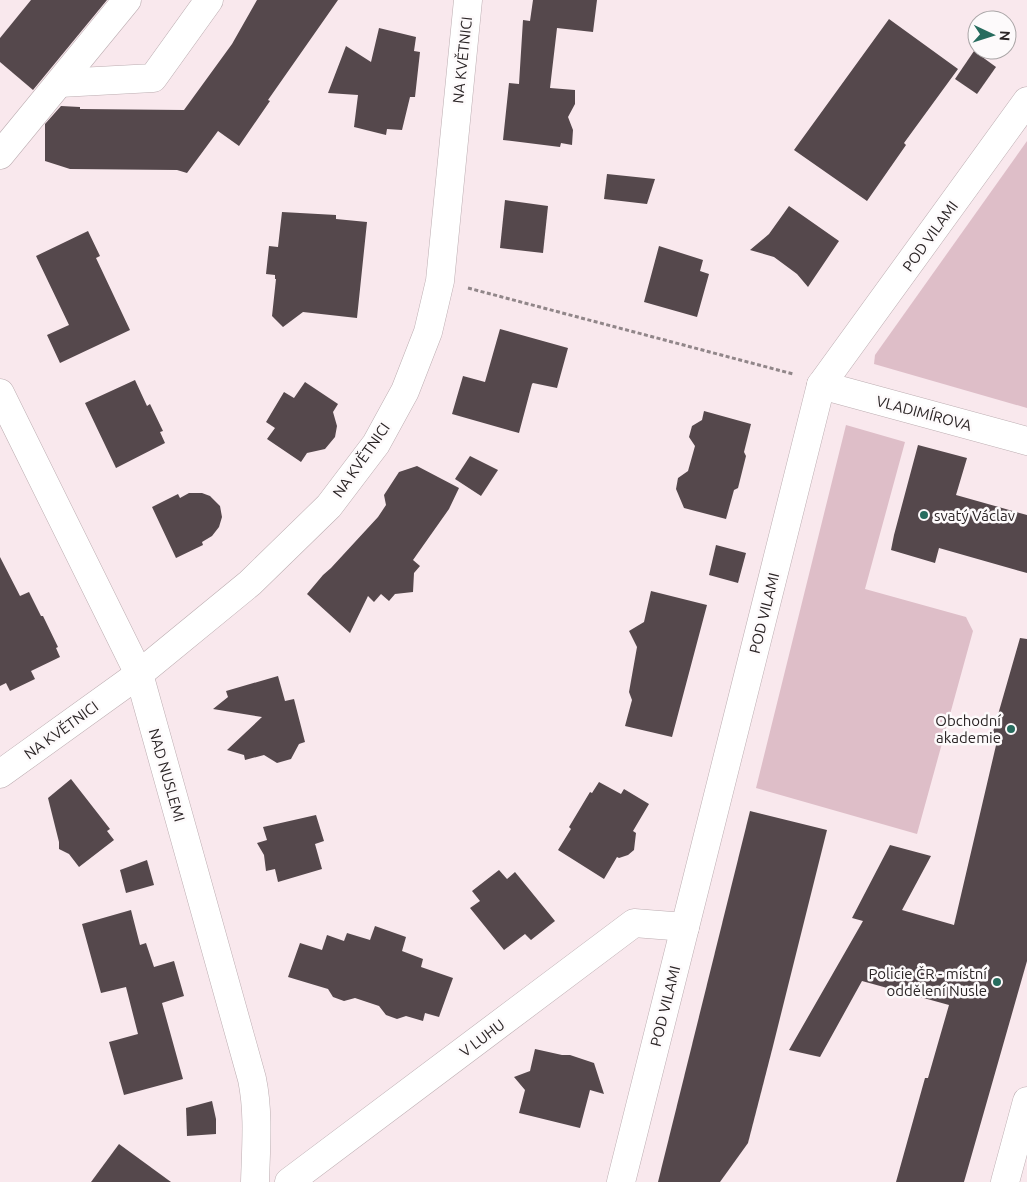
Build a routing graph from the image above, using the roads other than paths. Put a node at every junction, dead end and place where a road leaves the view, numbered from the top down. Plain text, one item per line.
1 (127, 0) edge
2 (209, 0) edge
3 (468, 0) edge
4 (60, 83) junction
5 (1027, 101) edge
6 (0, 155) edge
7 (811, 381) junction
8 (0, 393) edge
9 (1027, 441) edge
10 (139, 674) junction
11 (0, 774) edge
12 (685, 927) junction
13 (1027, 1101) edge
14 (255, 1182) edge
15 (289, 1182) edge
16 (620, 1182) edge
17 (1004, 1182) edge

1 - 4 street
2 - 4 street
3 - 10 street, NA KVĚTNICI
4 - 6 street
5 - 7 street, POD VILAMI
7 - 9 street, VLADIMÍROVA
7 - 12 street, POD VILAMI
8 - 10 street, NAD NUSLEMI
10 - 11 street, NA KVĚTNICI
10 - 14 street, NAD NUSLEMI
12 - 15 street, V LUHU
12 - 16 street, POD VILAMI
13 - 17 street

